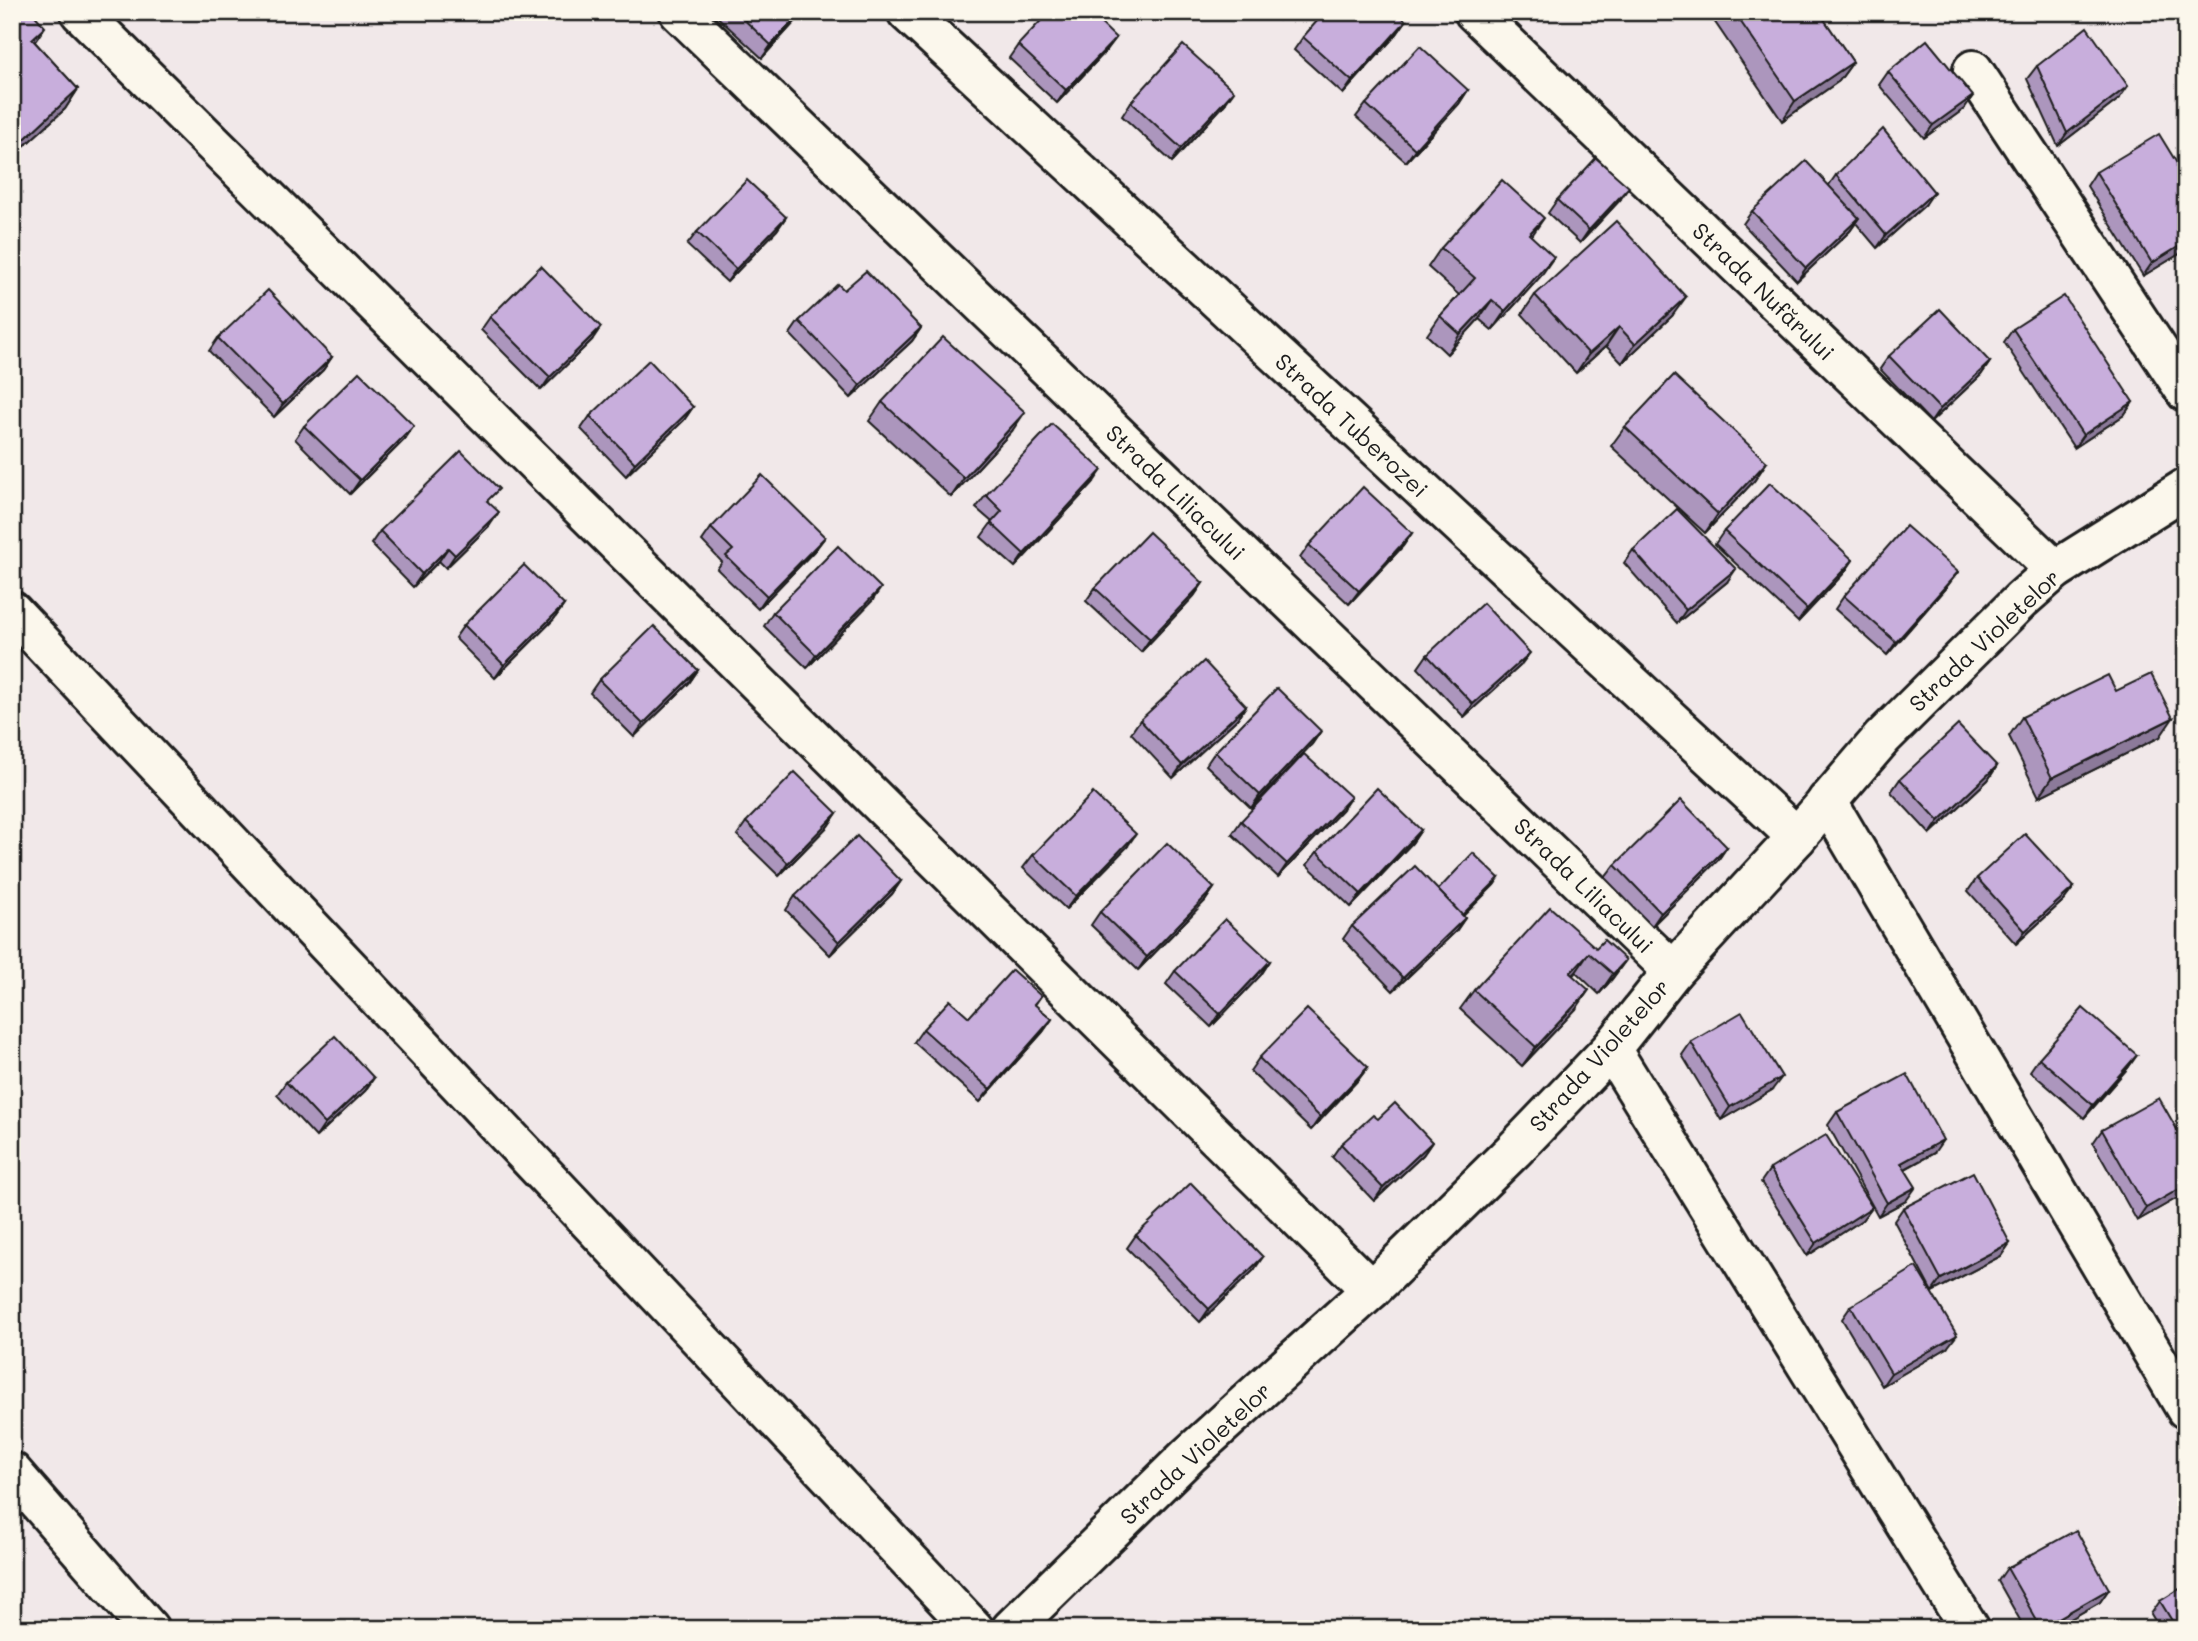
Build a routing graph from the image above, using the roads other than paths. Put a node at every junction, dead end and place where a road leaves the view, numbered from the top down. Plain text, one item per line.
1 (80, 12) edge
2 (679, 12) edge
3 (907, 12) edge
4 (1474, 12) edge
5 (1973, 70) dead end
6 (2186, 392) edge
7 (2186, 488) edge
8 (2055, 570) junction
9 (12, 611) edge
10 (1827, 801) junction
11 (1797, 838) junction
12 (1673, 971) junction
13 (1611, 1049) junction
14 (1371, 1290) junction
15 (2186, 1409) edge
16 (12, 1472) edge
17 (149, 1629) edge
18 (974, 1629) edge
19 (1011, 1629) edge
20 (1970, 1629) edge

1 - 14 street
2 - 12 street, Strada Liliacului
3 - 11 street, Strada Tuberozei
4 - 8 street, Strada Nufărului
5 - 6 street
7 - 8 street, Strada Violetelor
8 - 10 street, Strada Violetelor
9 - 18 street
10 - 11 street, Strada Violetelor
10 - 15 street
11 - 12 street, Strada Violetelor
12 - 13 street, Strada Violetelor
13 - 14 street, Strada Violetelor
13 - 20 street
14 - 19 street, Strada Violetelor
16 - 17 street

